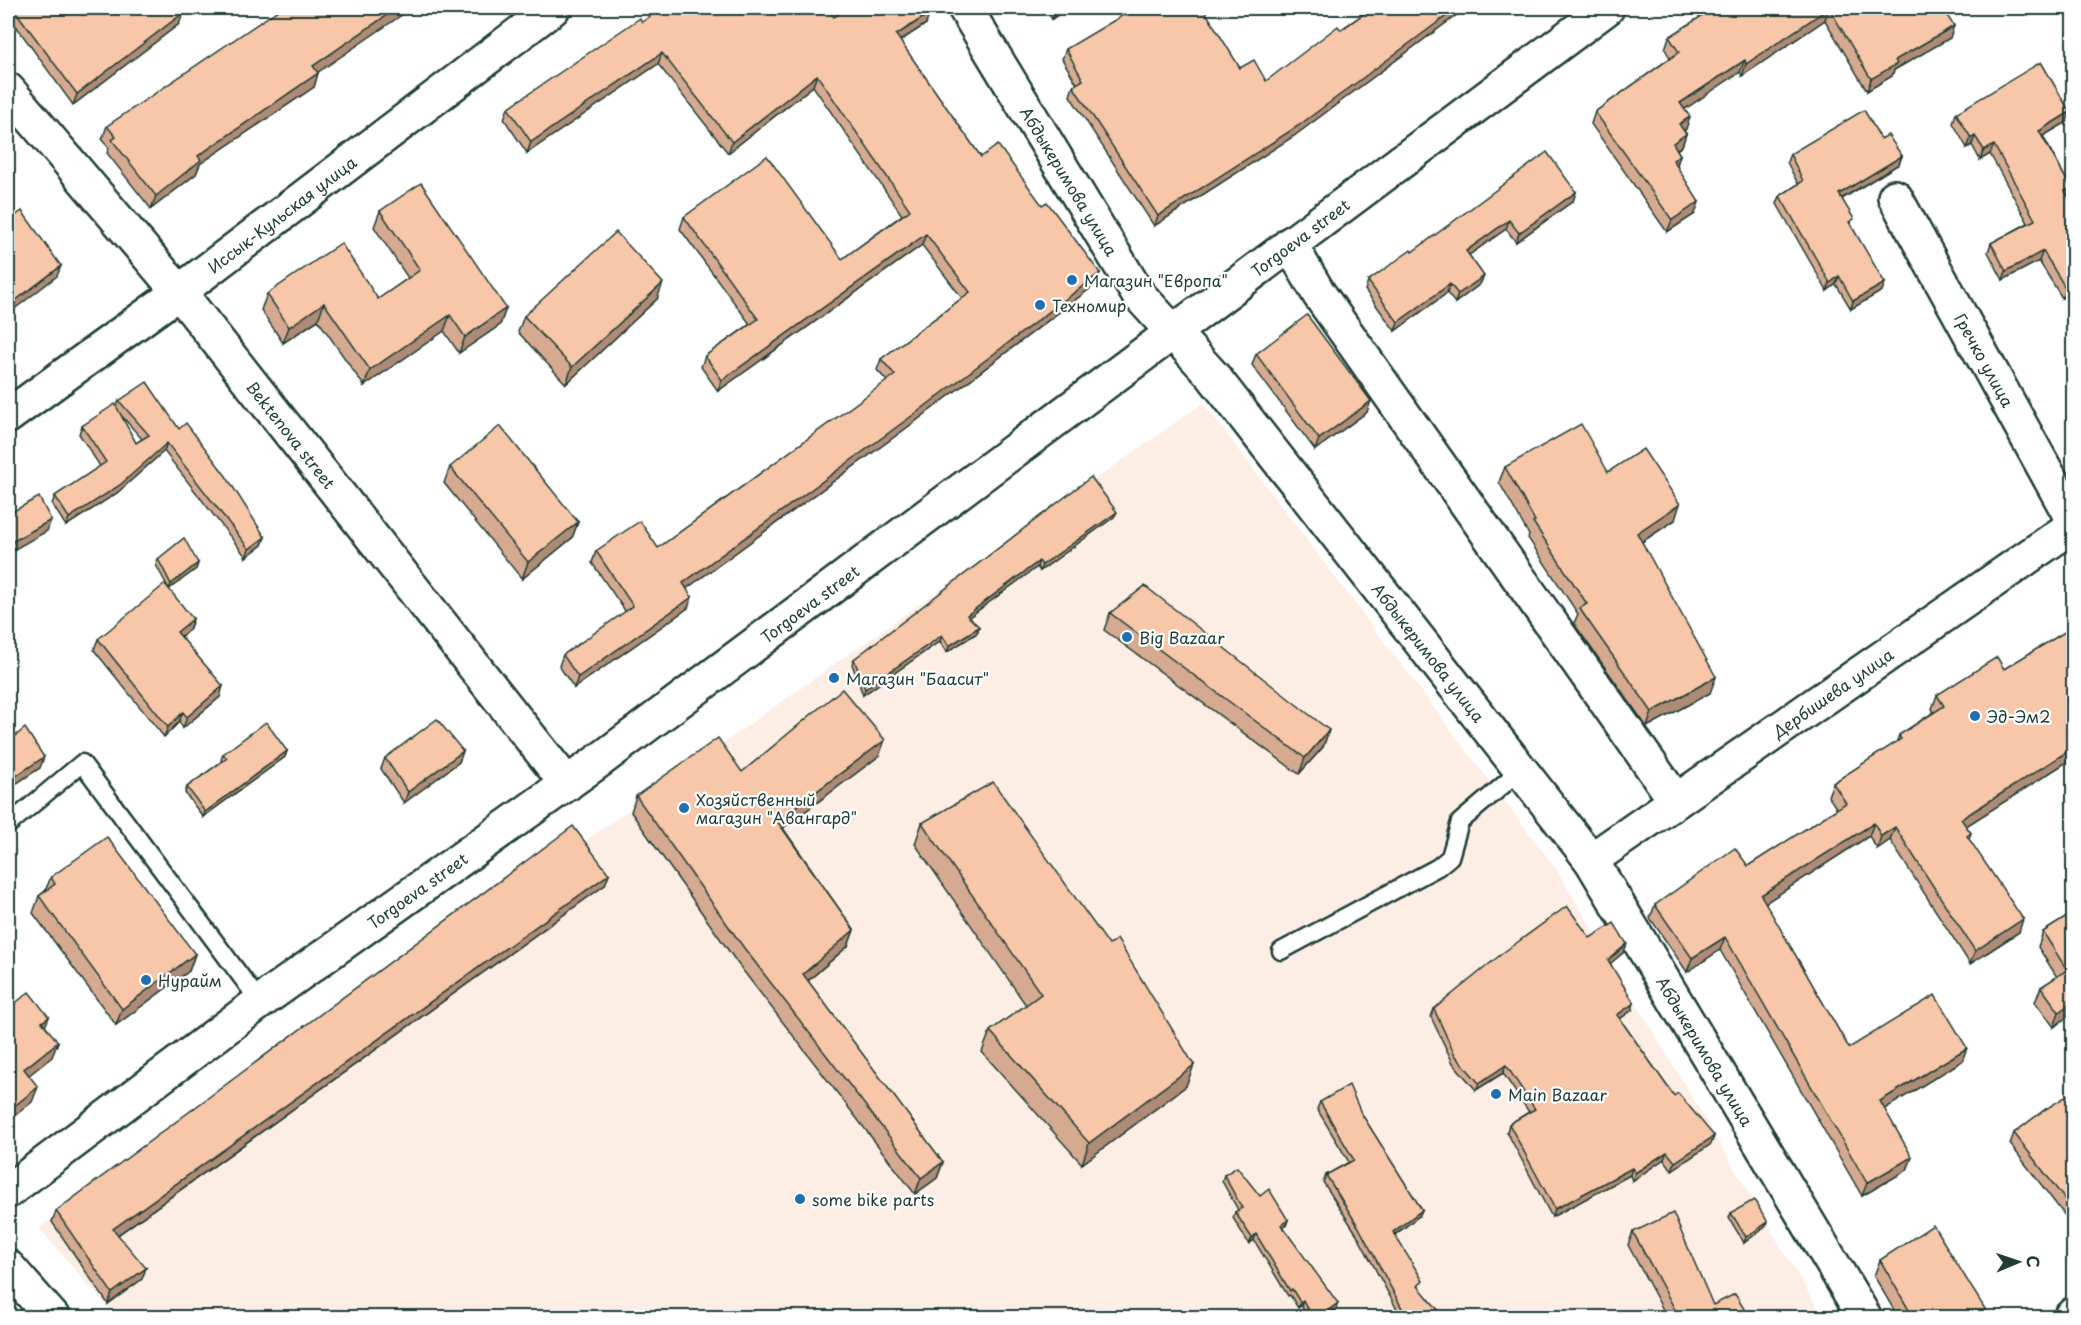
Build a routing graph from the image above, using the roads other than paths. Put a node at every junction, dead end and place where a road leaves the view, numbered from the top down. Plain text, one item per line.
1 (553, 8) edge
2 (965, 8) edge
3 (1607, 8) edge
4 (8, 90) edge
5 (1895, 197) dead end
6 (1290, 244) junction
7 (179, 292) junction
8 (1173, 332) junction
9 (8, 416) edge
10 (2073, 523) edge
11 (1521, 770) junction
12 (567, 784) junction
13 (1676, 801) junction
14 (8, 825) edge
15 (1591, 860) junction
16 (1281, 951) dead end
17 (261, 1002) junction
18 (8, 1191) edge
19 (8, 1267) edge
20 (2073, 1314) edge
21 (53, 1317) edge
22 (1865, 1317) edge
23 (2070, 1317) edge

1 - 7 street, Иссык-Кульская улица
2 - 8 street, Абдыкеримова улица
3 - 6 street, Torgoeva street
4 - 7 street, Bektenova street
5 - 10 street, Гречко улица
6 - 8 street, Torgoeva street
6 - 13 street
7 - 9 street, Иссык-Кульская улица
7 - 12 street, Bektenova street
8 - 11 street, Абдыкеримова улица
8 - 12 street, Torgoeva street
10 - 13 street, Дербишева улица
11 - 15 street, Абдыкеримова улица
11 - 16 lane
12 - 17 street, Torgoeva street
13 - 15 street, Дербишева улица
14 - 17 lane
15 - 22 street, Абдыкеримова улица
17 - 18 street, Torgoeva street
19 - 21 street
20 - 23 street

